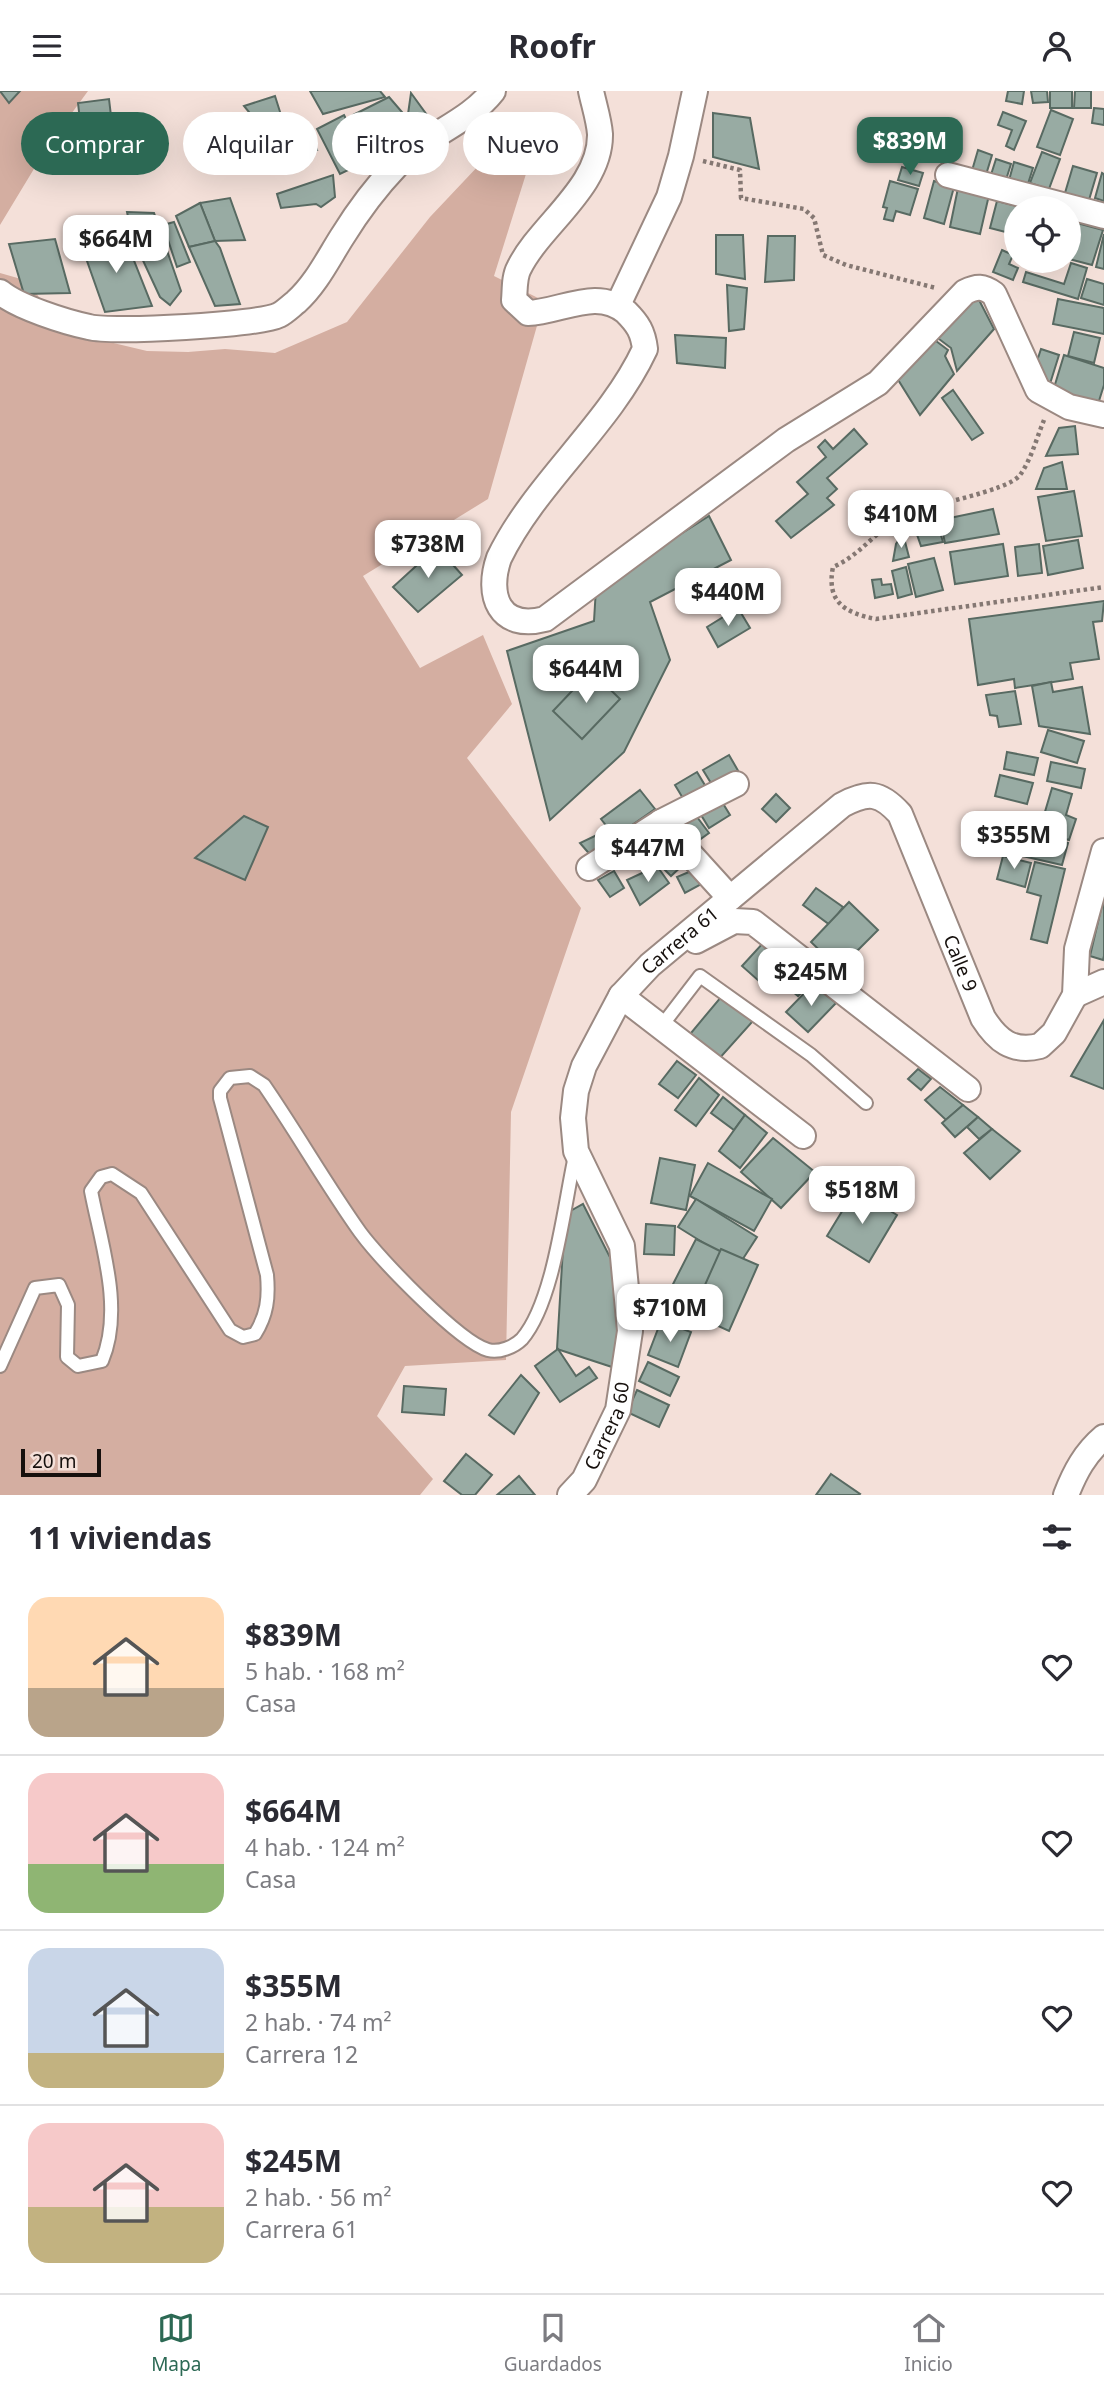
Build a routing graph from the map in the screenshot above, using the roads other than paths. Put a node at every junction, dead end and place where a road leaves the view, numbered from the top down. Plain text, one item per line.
1 (493, 91) edge
2 (591, 91) edge
3 (695, 91) edge
4 (948, 175) dead end
5 (1104, 216) edge
6 (0, 292) edge
7 (618, 305) junction
8 (1104, 415) edge
9 (736, 783) dead end
10 (875, 796) joint
11 (661, 822) junction
12 (1104, 851) edge
13 (589, 868) dead end
14 (730, 898) junction
15 (650, 965) junction
16 (1104, 982) edge
17 (1075, 995) junction
18 (621, 996) junction
19 (660, 1028) junction
20 (968, 1089) dead end
21 (866, 1103) dead end
22 (803, 1136) dead end
23 (576, 1151) junction
24 (0, 1366) edge
25 (1104, 1437) edge
26 (569, 1495) edge
27 (1066, 1495) edge

1 - 6 street
2 - 7 street
3 - 7 street
4 - 5 street
7 - 8 street
9 - 11 street
10 - 14 street, Carrera 61
10 - 17 street, Calle 9
11 - 13 street
11 - 14 street
12 - 17 street
14 - 15 street, Carrera 61
15 - 18 street, Carrera 61
15 - 20 street
16 - 17 street
18 - 19 street
18 - 23 street, Carrera 61
19 - 21 lane
19 - 22 street
23 - 24 lane
23 - 26 street, Carrera 60
25 - 27 street

